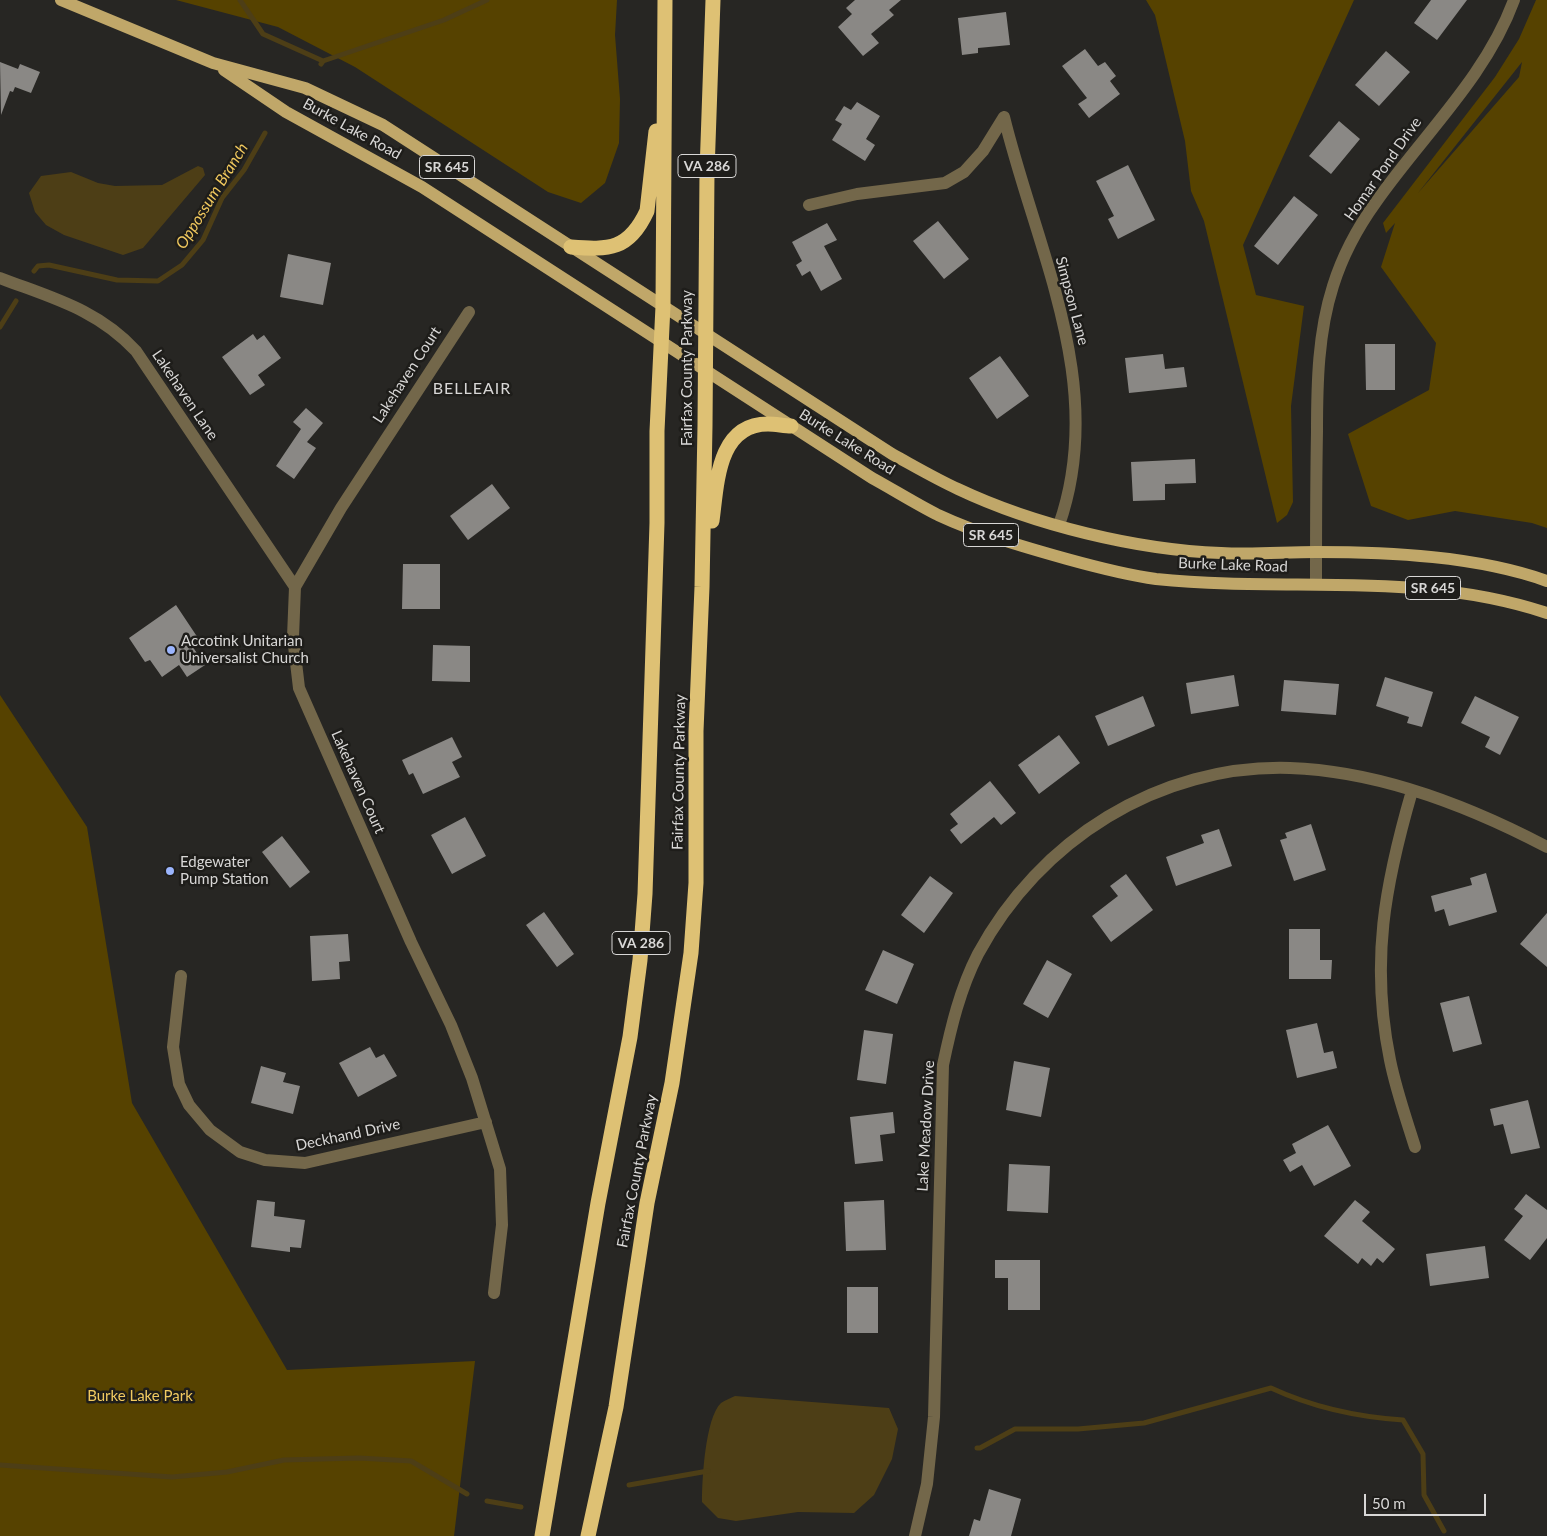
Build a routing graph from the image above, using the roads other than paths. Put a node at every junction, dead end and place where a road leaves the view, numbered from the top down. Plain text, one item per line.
1 (61, 0) edge
2 (665, 0) edge
3 (713, 0) edge
4 (1514, 0) edge
5 (213, 63) junction
6 (663, 82) junction
7 (809, 205) dead end
8 (572, 247) junction
9 (0, 278) edge
10 (663, 306) junction
11 (469, 312) dead end
12 (705, 332) junction
13 (661, 342) junction
14 (705, 370) junction
15 (791, 426) junction
16 (1059, 525) junction
17 (1316, 552) junction
18 (1547, 581) edge
19 (1316, 583) junction
20 (295, 587) junction
21 (702, 587) junction
22 (1547, 613) edge
23 (1412, 791) junction
24 (1547, 847) edge
25 (181, 976) dead end
26 (486, 1122) junction
27 (1415, 1147) dead end
28 (494, 1293) dead end
29 (542, 1536) edge
30 (588, 1536) edge
31 (915, 1536) edge

1 - 5 main road, Burke Lake Road / SR 645
2 - 6 highway, Fairfax County Parkway / VA 286
3 - 12 highway, Fairfax County Parkway / VA 286
4 - 17 street, Homar Pond Drive
5 - 8 main road, Burke Lake Road / SR 645
5 - 13 main road, Burke Lake Road / SR 645
6 - 8 highway
6 - 10 highway, Fairfax County Parkway / VA 286
7 - 16 street, Simpson Lane
8 - 10 main road, Burke Lake Road / SR 645
9 - 20 street, Lakehaven Lane
10 - 12 main road, Burke Lake Road / SR 645
10 - 13 highway, Fairfax County Parkway / VA 286
11 - 20 street, Lakehaven Court
12 - 14 highway, Fairfax County Parkway / VA 286
12 - 16 main road, Burke Lake Road / SR 645
13 - 14 main road, Burke Lake Road / SR 645
13 - 29 highway, Fairfax County Parkway / VA 286
14 - 15 main road, Burke Lake Road / SR 645
14 - 21 highway, Fairfax County Parkway / VA 286
15 - 19 main road, Burke Lake Road / SR 645
15 - 21 highway
16 - 17 main road, Burke Lake Road / SR 645
17 - 18 main road, Burke Lake Road / SR 645
17 - 19 street, Homar Pond Drive
19 - 22 main road, Burke Lake Road / SR 645
20 - 26 street, Lakehaven Court
21 - 30 highway, Fairfax County Parkway / VA 286
23 - 24 street, Lake Meadow Drive
23 - 27 street
23 - 31 street, Lake Meadow Drive
25 - 26 street, Deckhand Drive
26 - 28 street, Lakehaven Court

